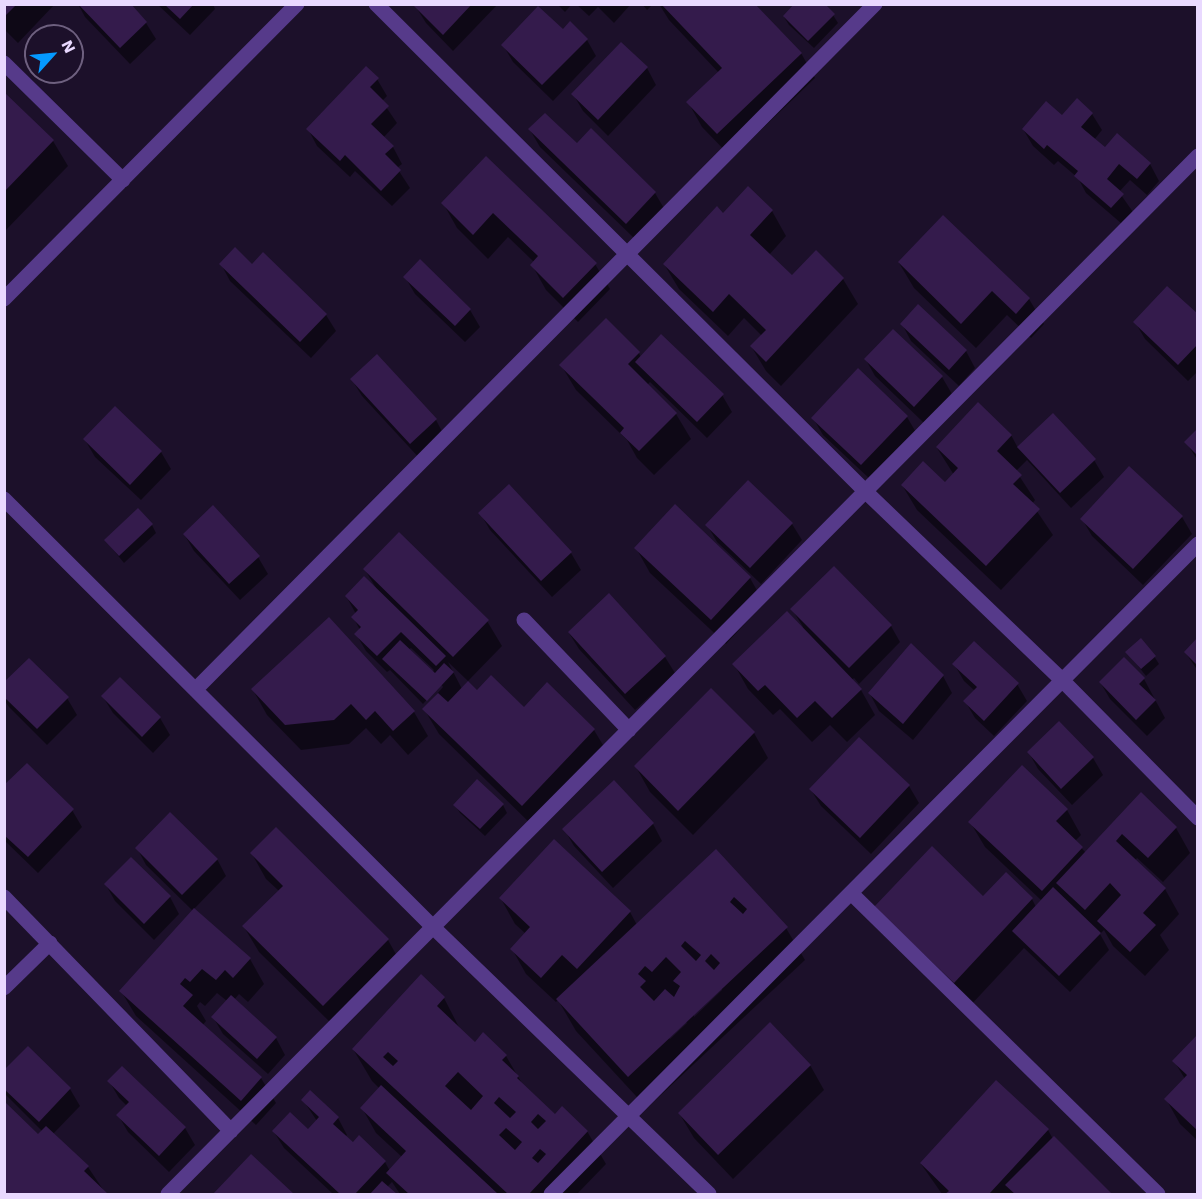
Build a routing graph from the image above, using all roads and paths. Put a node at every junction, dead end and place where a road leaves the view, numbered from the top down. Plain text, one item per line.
1 (297, 4) edge
2 (376, 4) edge
3 (875, 4) edge
4 (4, 63) edge
5 (1197, 156) edge
6 (123, 180) junction
7 (628, 253) junction
8 (4, 299) edge
9 (865, 491) junction
10 (4, 499) edge
11 (1197, 544) edge
12 (524, 620) dead end
13 (1062, 680) junction
14 (196, 688) junction
15 (629, 730) junction
16 (1197, 818) edge
17 (851, 893) junction
18 (4, 897) edge
19 (433, 927) junction
20 (50, 943) junction
21 (4, 988) edge
22 (630, 1115) junction
23 (231, 1131) junction
24 (168, 1194) edge
25 (551, 1194) edge
26 (709, 1194) edge
27 (1158, 1194) edge

1 - 6 street
2 - 7 street
3 - 7 street
4 - 6 street
5 - 9 street
6 - 8 street
7 - 9 street
7 - 14 street
9 - 13 street
9 - 15 street
10 - 14 street
11 - 13 street
12 - 15 street
13 - 16 street
13 - 17 street
14 - 19 street
15 - 19 street
17 - 22 street
17 - 27 street
18 - 20 street
19 - 22 street
19 - 23 street
20 - 21 street
20 - 23 street
22 - 25 street
22 - 26 street
23 - 24 street

